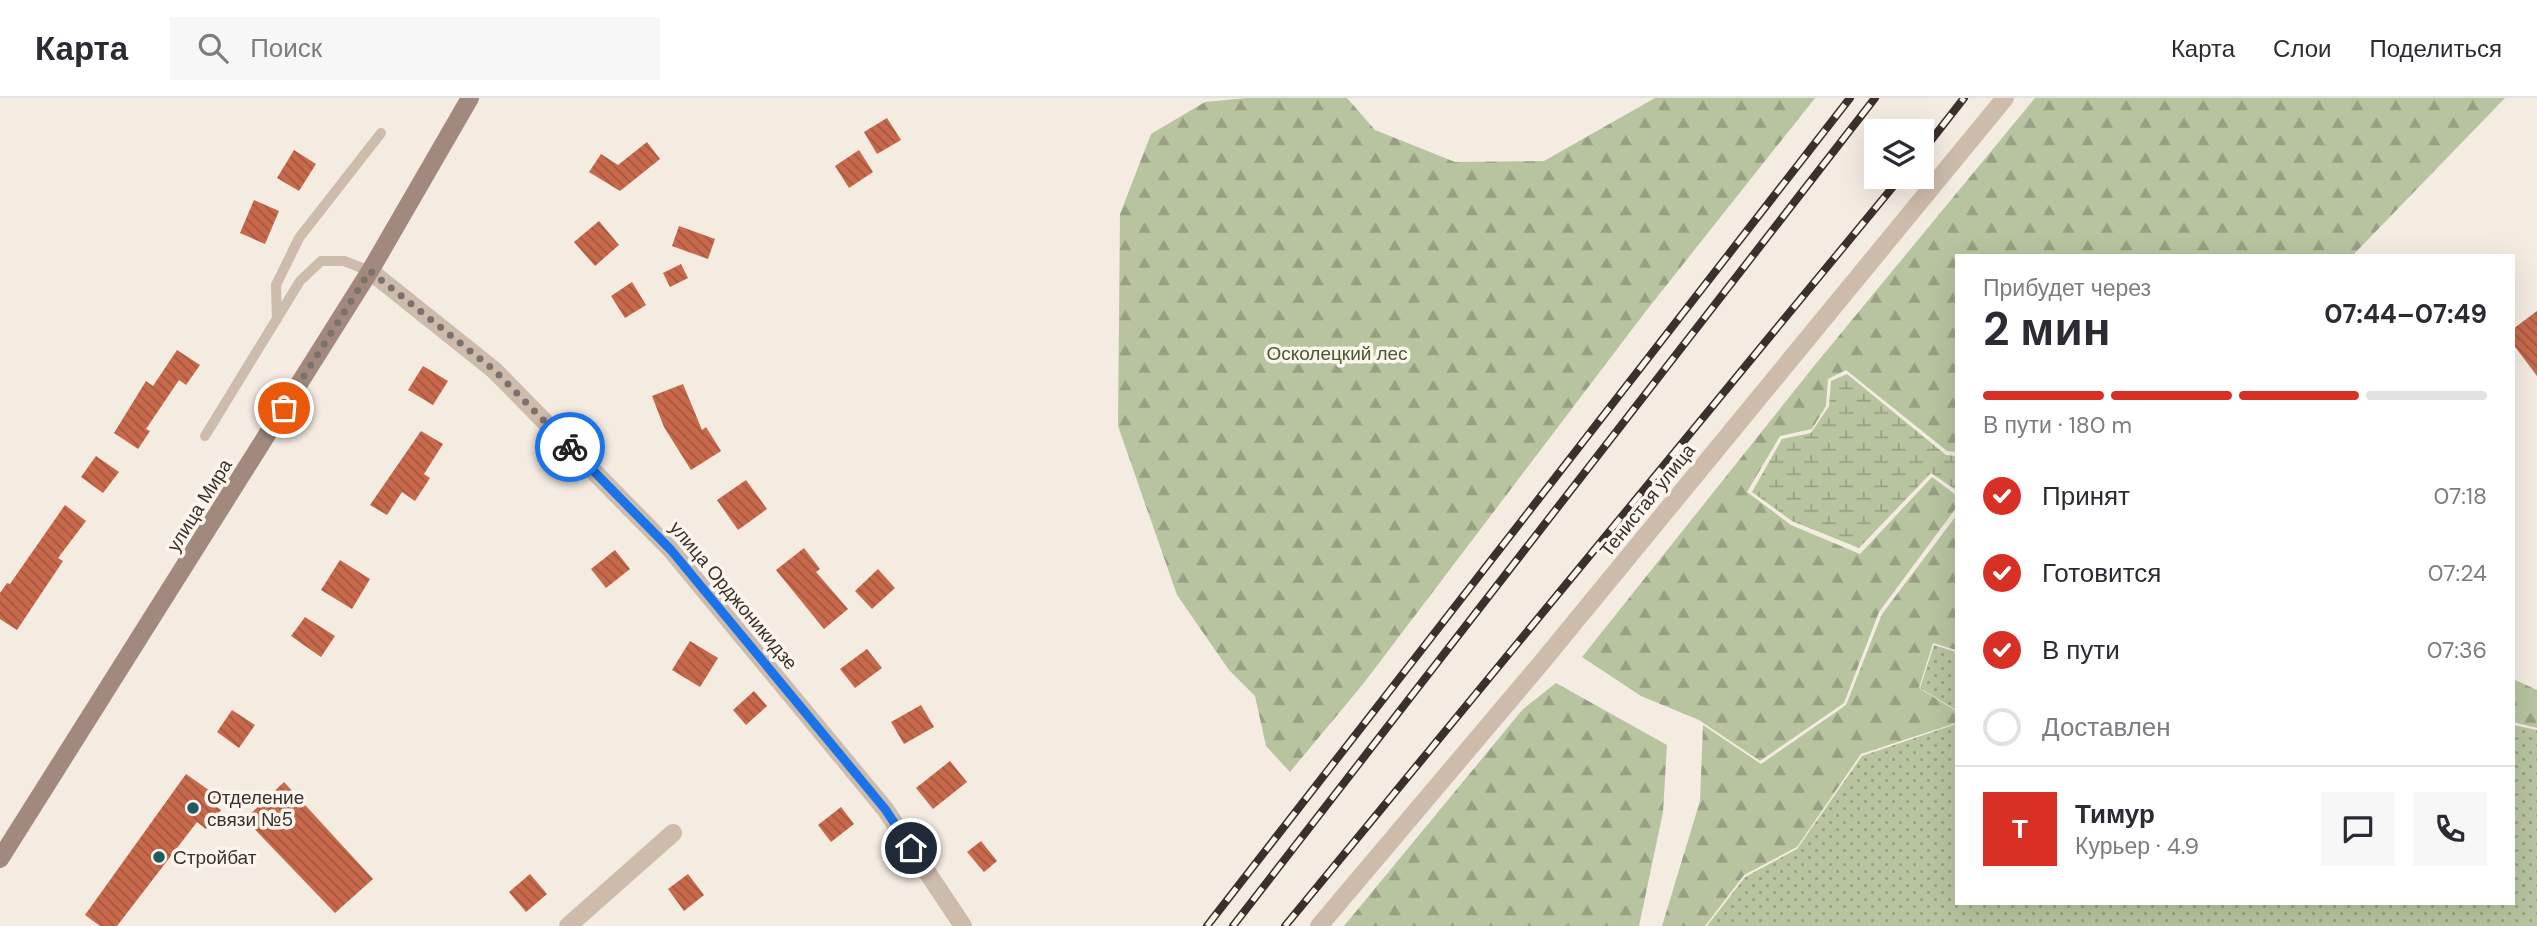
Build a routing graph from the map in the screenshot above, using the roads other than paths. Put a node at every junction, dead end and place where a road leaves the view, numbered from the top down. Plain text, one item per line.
1 (470, 98) edge
2 (2005, 98) edge
3 (381, 132) dead end
4 (370, 271) junction
5 (277, 319) junction
6 (205, 436) dead end
7 (673, 833) dead end
8 (0, 859) edge
9 (568, 926) edge
10 (963, 926) edge
11 (1319, 926) edge

1 - 4 main road, улица Мира
2 - 11 street, Тенистая улица
3 - 5 lane
4 - 5 lane
4 - 8 main road, улица Мира
4 - 10 street, улица Орджоникидзе
5 - 6 lane
7 - 9 street

